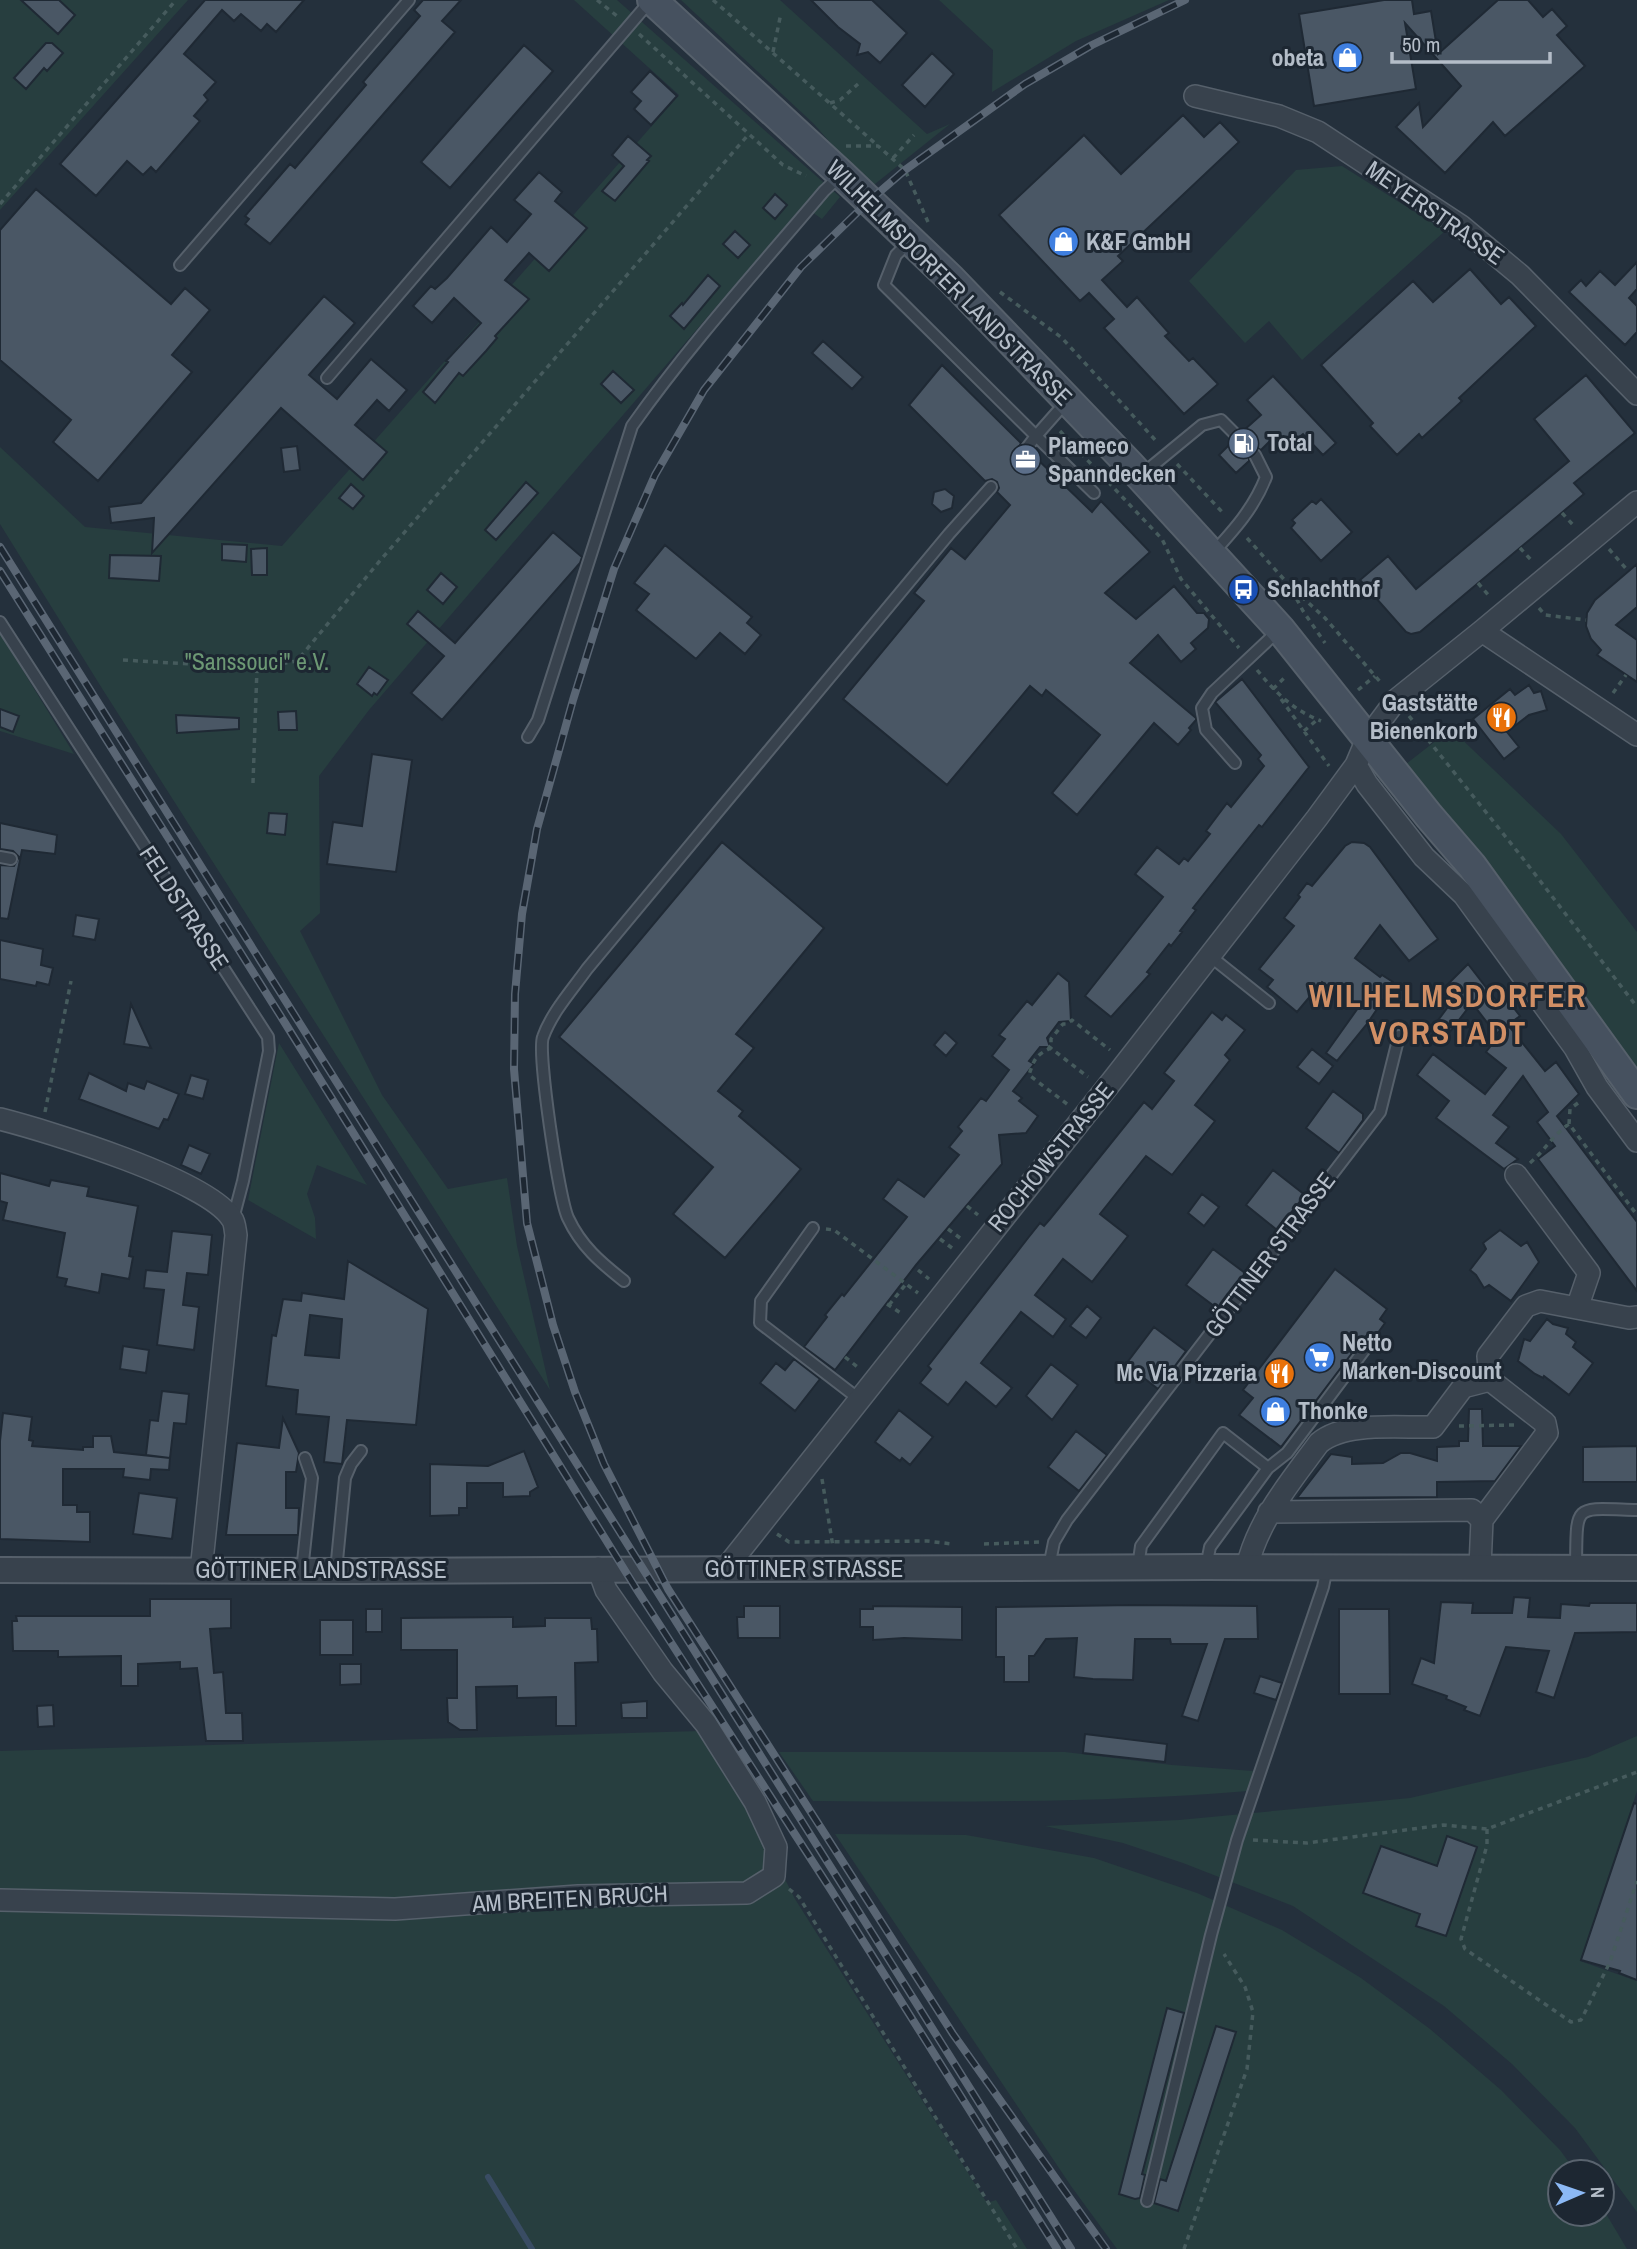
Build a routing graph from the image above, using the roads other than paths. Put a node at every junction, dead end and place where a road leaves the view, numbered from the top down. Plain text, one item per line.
1 (409, 0) edge
2 (651, 0) edge
3 (1195, 96) dead end
4 (842, 175) junction
5 (911, 240) junction
6 (180, 265) dead end
7 (327, 377) dead end
8 (1637, 394) edge
9 (1068, 400) junction
10 (1036, 436) junction
11 (1238, 437) dead end
12 (1026, 449) dead end
13 (1255, 455) dead end
14 (1140, 476) junction
15 (991, 487) dead end
16 (1094, 493) dead end
17 (1637, 502) edge
18 (1212, 554) junction
19 (0, 622) edge
20 (1280, 629) junction
21 (1482, 631) junction
22 (1637, 734) edge
23 (528, 737) dead end
24 (1367, 739) junction
25 (1235, 763) dead end
26 (1356, 765) junction
27 (1210, 956) junction
28 (1269, 1003) dead end
29 (1399, 1036) dead end
30 (1587, 1044) junction
31 (1637, 1094) edge
32 (0, 1119) edge
33 (1637, 1141) edge
34 (1516, 1175) road end
35 (233, 1219) junction
36 (813, 1228) road end
37 (624, 1281) dead end
38 (1577, 1308) junction
39 (1637, 1317) edge
40 (1365, 1349) dead end
41 (1490, 1380) junction
42 (852, 1394) junction
43 (361, 1451) dead end
44 (305, 1458) dead end
45 (1268, 1468) junction
46 (1637, 1510) edge
47 (1269, 1512) junction
48 (1482, 1520) junction
49 (1049, 1567) junction
50 (1138, 1567) junction
51 (1206, 1567) junction
52 (1247, 1567) junction
53 (1327, 1567) junction
54 (1480, 1567) junction
55 (598, 1568) junction
56 (726, 1568) junction
57 (1576, 1568) junction
58 (1637, 1568) edge
59 (642, 1569) joint
60 (0, 1570) edge
61 (201, 1571) junction
62 (302, 1571) junction
63 (336, 1571) junction
64 (0, 1900) edge
65 (1147, 2201) dead end

1 - 6 lane
2 - 4 main road, WILHELMSDORFER LANDSTRASSE
2 - 7 lane, WILHELMSDORFER LANDSTRASSE
3 - 8 street, MEYERSTRASSE
4 - 5 main road, WILHELMSDORFER LANDSTRASSE
4 - 23 lane
5 - 9 main road, WILHELMSDORFER LANDSTRASSE
5 - 10 lane
9 - 10 lane
9 - 14 main road, WILHELMSDORFER LANDSTRASSE
10 - 12 lane
10 - 16 lane
11 - 14 lane
13 - 18 lane
14 - 18 main road, WILHELMSDORFER LANDSTRASSE
15 - 37 lane
17 - 21 street
18 - 20 main road, WILHELMSDORFER LANDSTRASSE
19 - 35 lane, FELDSTRASSE
20 - 24 main road, WILHELMSDORFER LANDSTRASSE
20 - 25 lane
21 - 22 street
21 - 24 street
24 - 26 street, ROCHOWSTRASSE
24 - 30 main road, WILHELMSDORFER LANDSTRASSE
26 - 27 street, ROCHOWSTRASSE
26 - 30 street, WILHELMSDORFER LANDSTRASSE
27 - 28 lane
27 - 42 street, ROCHOWSTRASSE
29 - 49 lane, GÖTTINER STRASSE
30 - 31 main road, WILHELMSDORFER LANDSTRASSE
30 - 33 street, WILHELMSDORFER LANDSTRASSE
32 - 35 street
34 - 38 street
35 - 61 street, FELDSTRASSE
36 - 42 lane
38 - 39 street
38 - 41 street
40 - 45 lane
41 - 47 street
41 - 48 street
42 - 56 street, ROCHOWSTRASSE
43 - 63 lane
44 - 62 lane
45 - 50 lane
45 - 51 lane
46 - 57 lane
47 - 48 street
47 - 52 street
48 - 54 street
49 - 50 street, GÖTTINER STRASSE
49 - 56 street, GÖTTINER STRASSE
50 - 51 street, GÖTTINER STRASSE
51 - 52 street, GÖTTINER STRASSE
52 - 53 street, GÖTTINER STRASSE
53 - 54 street, GÖTTINER STRASSE
53 - 65 lane
54 - 57 street, GÖTTINER STRASSE
55 - 59 street, GÖTTINER LANDSTRASSE
55 - 63 street, GÖTTINER LANDSTRASSE
55 - 64 street, AM BREITEN BRUCH
56 - 59 street, GÖTTINER STRASSE
57 - 58 street, GÖTTINER STRASSE
60 - 61 street, GÖTTINER LANDSTRASSE
61 - 62 street, GÖTTINER LANDSTRASSE
62 - 63 street, GÖTTINER LANDSTRASSE

